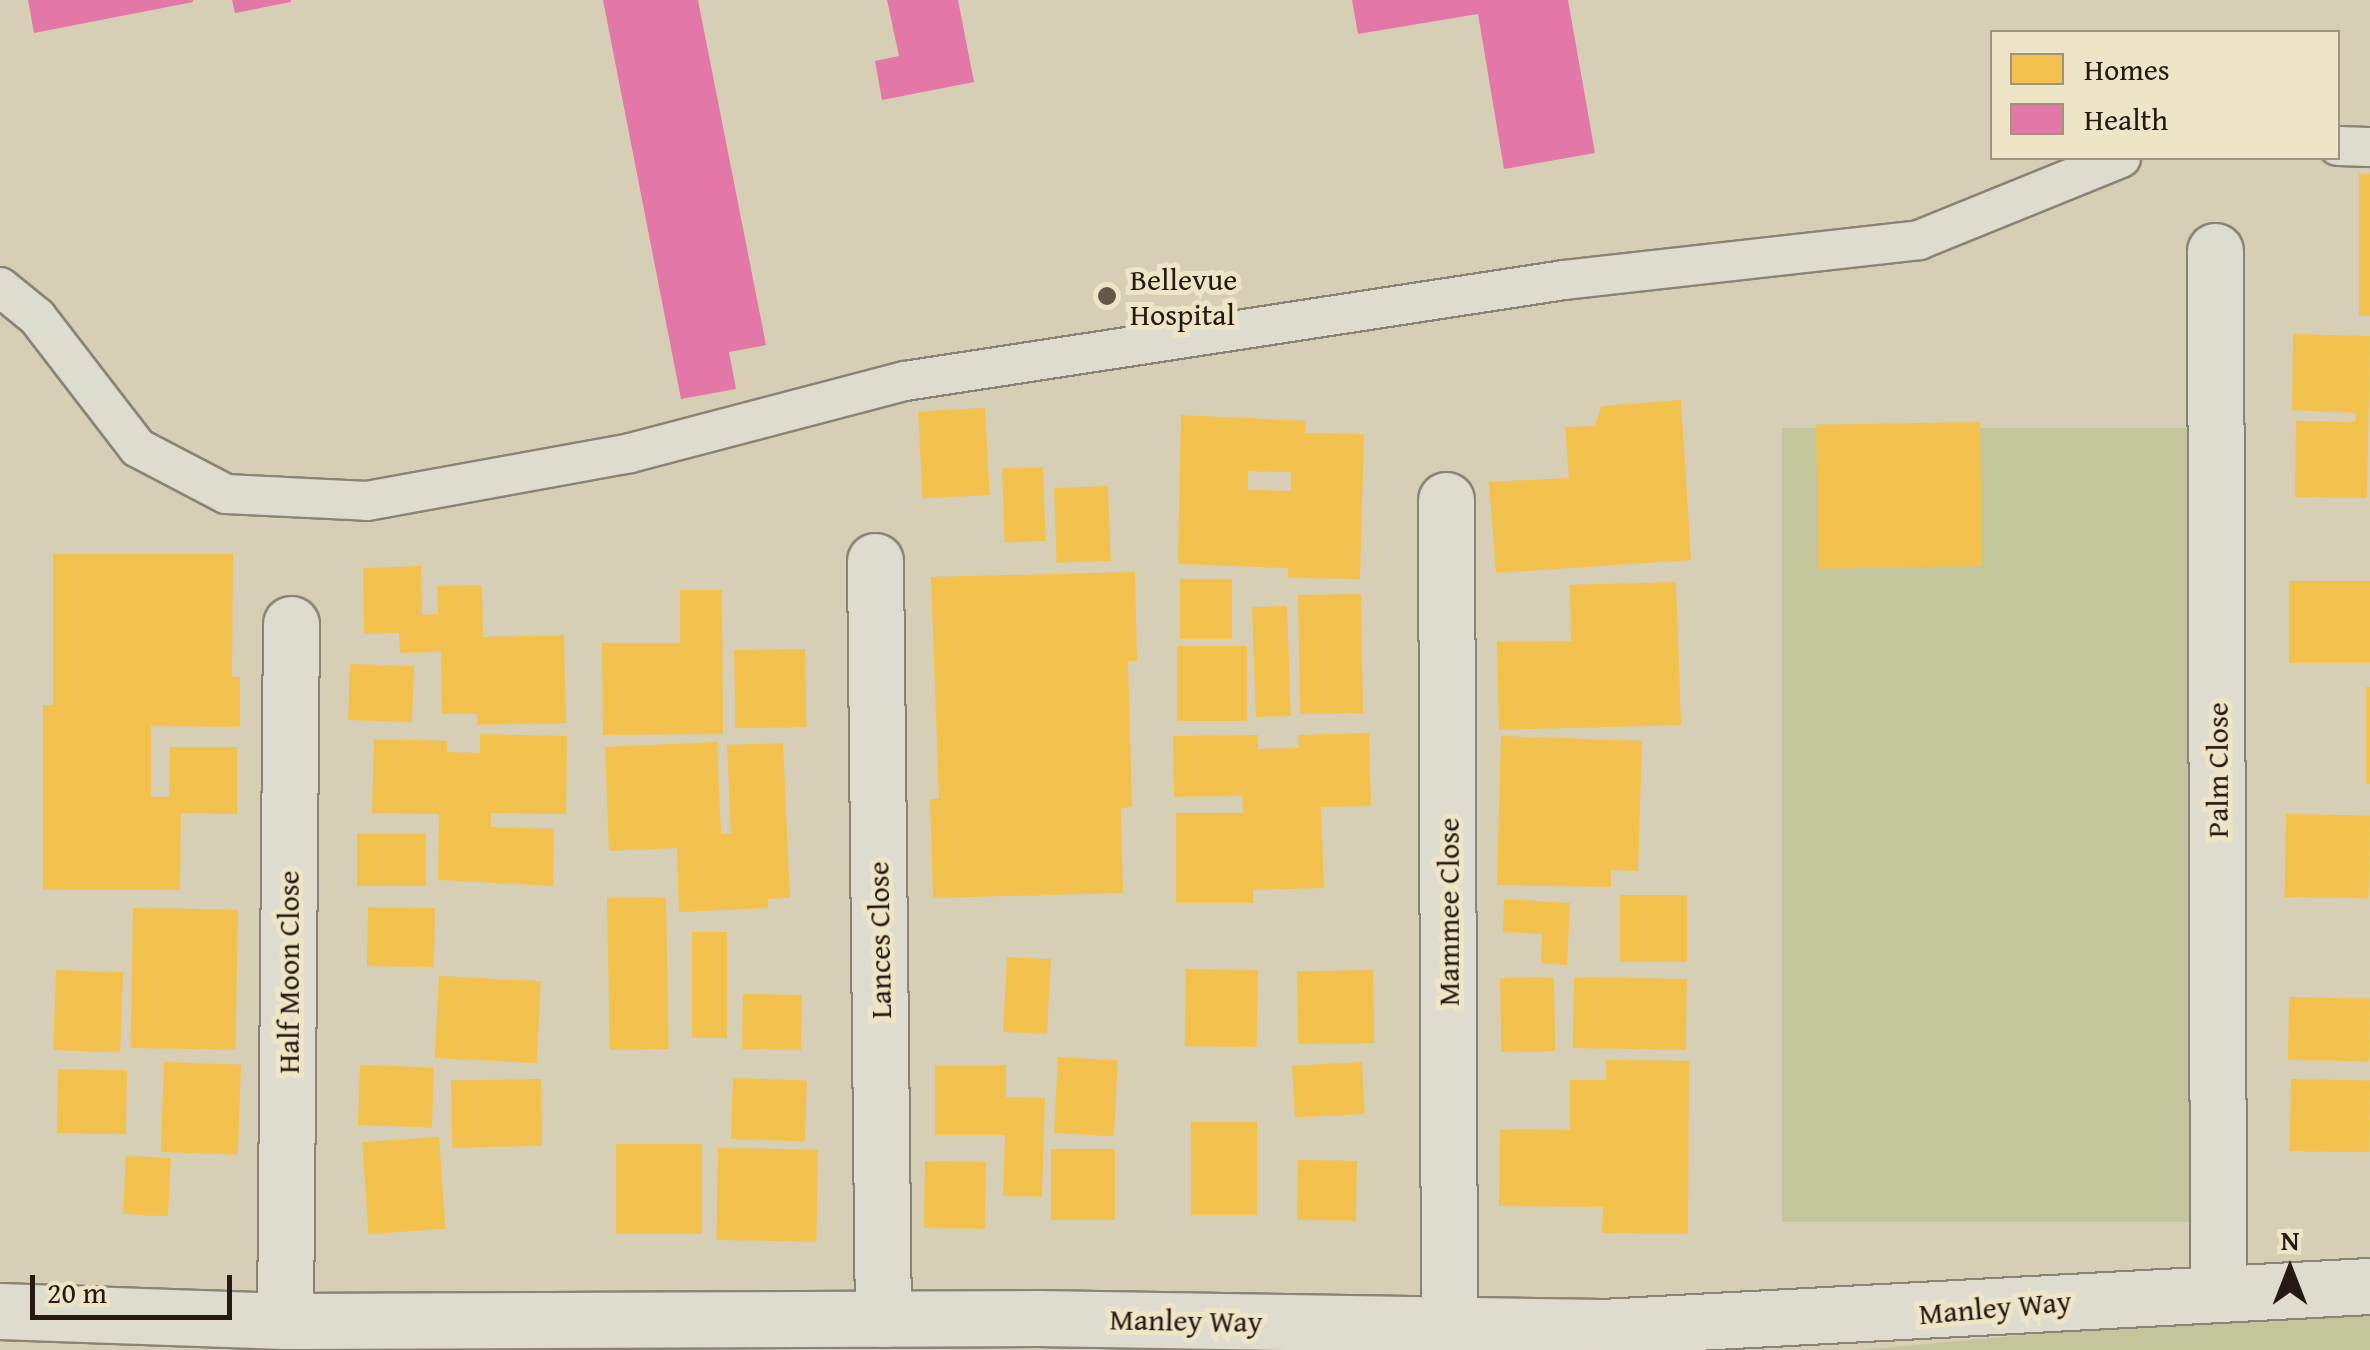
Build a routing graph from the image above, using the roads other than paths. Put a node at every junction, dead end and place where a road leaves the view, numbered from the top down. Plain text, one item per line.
1 (2340, 146) edge
2 (2370, 147) edge
3 (2116, 160) edge
4 (2215, 251) dead end
5 (0, 287) edge
6 (1446, 500) dead end
7 (875, 561) dead end
8 (291, 624) dead end
9 (2370, 1286) edge
10 (2218, 1290) junction
11 (0, 1311) edge
12 (884, 1319) junction
13 (285, 1321) junction
14 (1449, 1323) junction
15 (451, 1334) edge
16 (1036, 1334) edge
17 (1602, 1338) edge

1 - 2 lane
3 - 5 lane
4 - 10 street, Palm Close
6 - 14 street, Mammee Close
7 - 12 street, Lances Close
8 - 13 street, Half Moon Close
9 - 10 street, Manley Way
10 - 17 street, Manley Way
11 - 13 street, Manley Way
12 - 15 street, Manley Way
12 - 16 street, Manley Way
13 - 15 street, Manley Way
14 - 16 street, Manley Way
14 - 17 street, Manley Way

